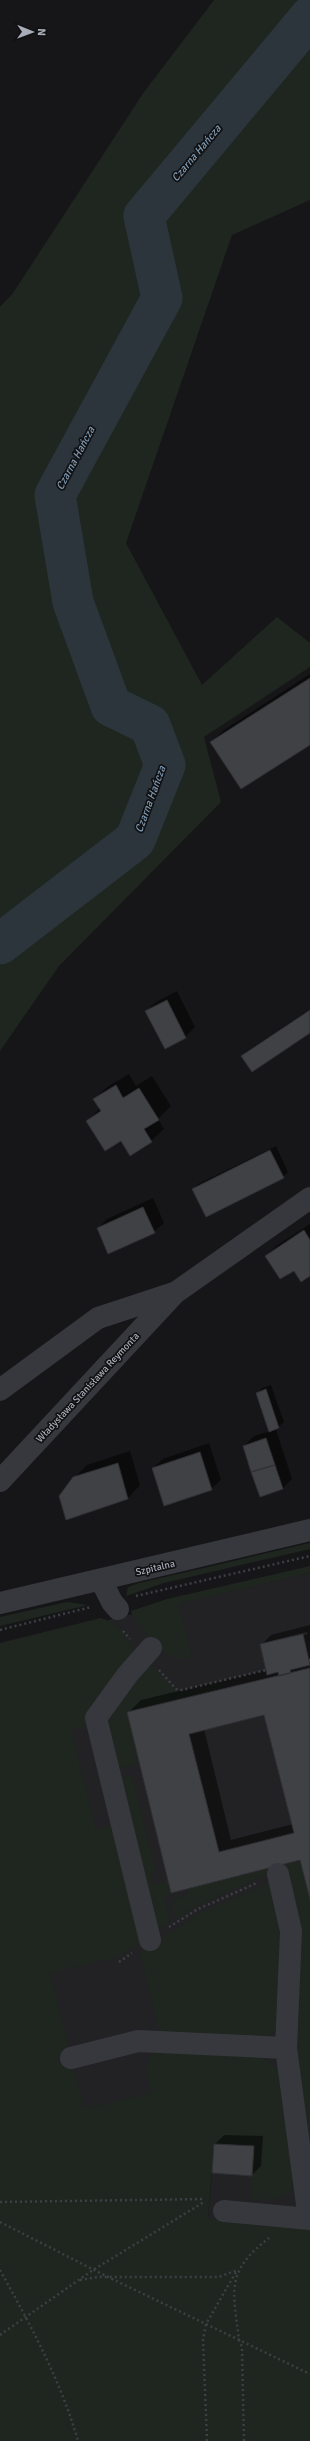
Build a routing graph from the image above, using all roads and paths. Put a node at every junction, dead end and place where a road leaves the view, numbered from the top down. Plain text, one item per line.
1 (310, 1198) edge
2 (175, 1293) junction
3 (0, 1390) edge
4 (0, 1482) edge
5 (310, 1530) edge
6 (310, 1556) edge
7 (101, 1580) junction
8 (0, 1603) edge
9 (116, 1613) junction
10 (0, 1630) edge
11 (148, 1651) junction
12 (266, 1670) dead end
13 (278, 1874) joint
14 (150, 1940) junction
15 (119, 1962) dead end
16 (286, 2048) junction
17 (71, 2058) dead end
18 (0, 2202) edge
19 (224, 2212) dead end
20 (309, 2219) edge
21 (0, 2222) edge
22 (270, 2237) dead end
23 (0, 2270) edge
24 (93, 2270) junction
25 (238, 2270) junction
26 (108, 2277) junction
27 (77, 2280) junction
28 (26, 2317) junction
29 (206, 2324) junction
30 (0, 2335) edge
31 (239, 2340) junction
32 (310, 2374) edge
33 (78, 2441) edge
34 (207, 2441) edge
35 (244, 2441) edge

1 - 2 street, Władysława Stanisława Reymonta
2 - 3 street, Władysława Stanisława Reymonta
2 - 4 street, Władysława Stanisława Reymonta
5 - 7 street, Szpitalna
6 - 9 path
7 - 8 street, Szpitalna
7 - 9 street
9 - 10 path
9 - 11 path
11 - 12 path
11 - 14 street
13 - 14 path
13 - 16 street
14 - 15 path
16 - 17 street
16 - 20 street
18 - 24 path
19 - 20 street
21 - 24 path
22 - 25 path
23 - 28 path
24 - 26 path
24 - 27 path
25 - 26 path
25 - 29 path
25 - 31 path
26 - 27 path
26 - 29 path
27 - 28 path
28 - 30 path
28 - 33 path
29 - 31 path
29 - 34 path
31 - 32 path
31 - 35 path

